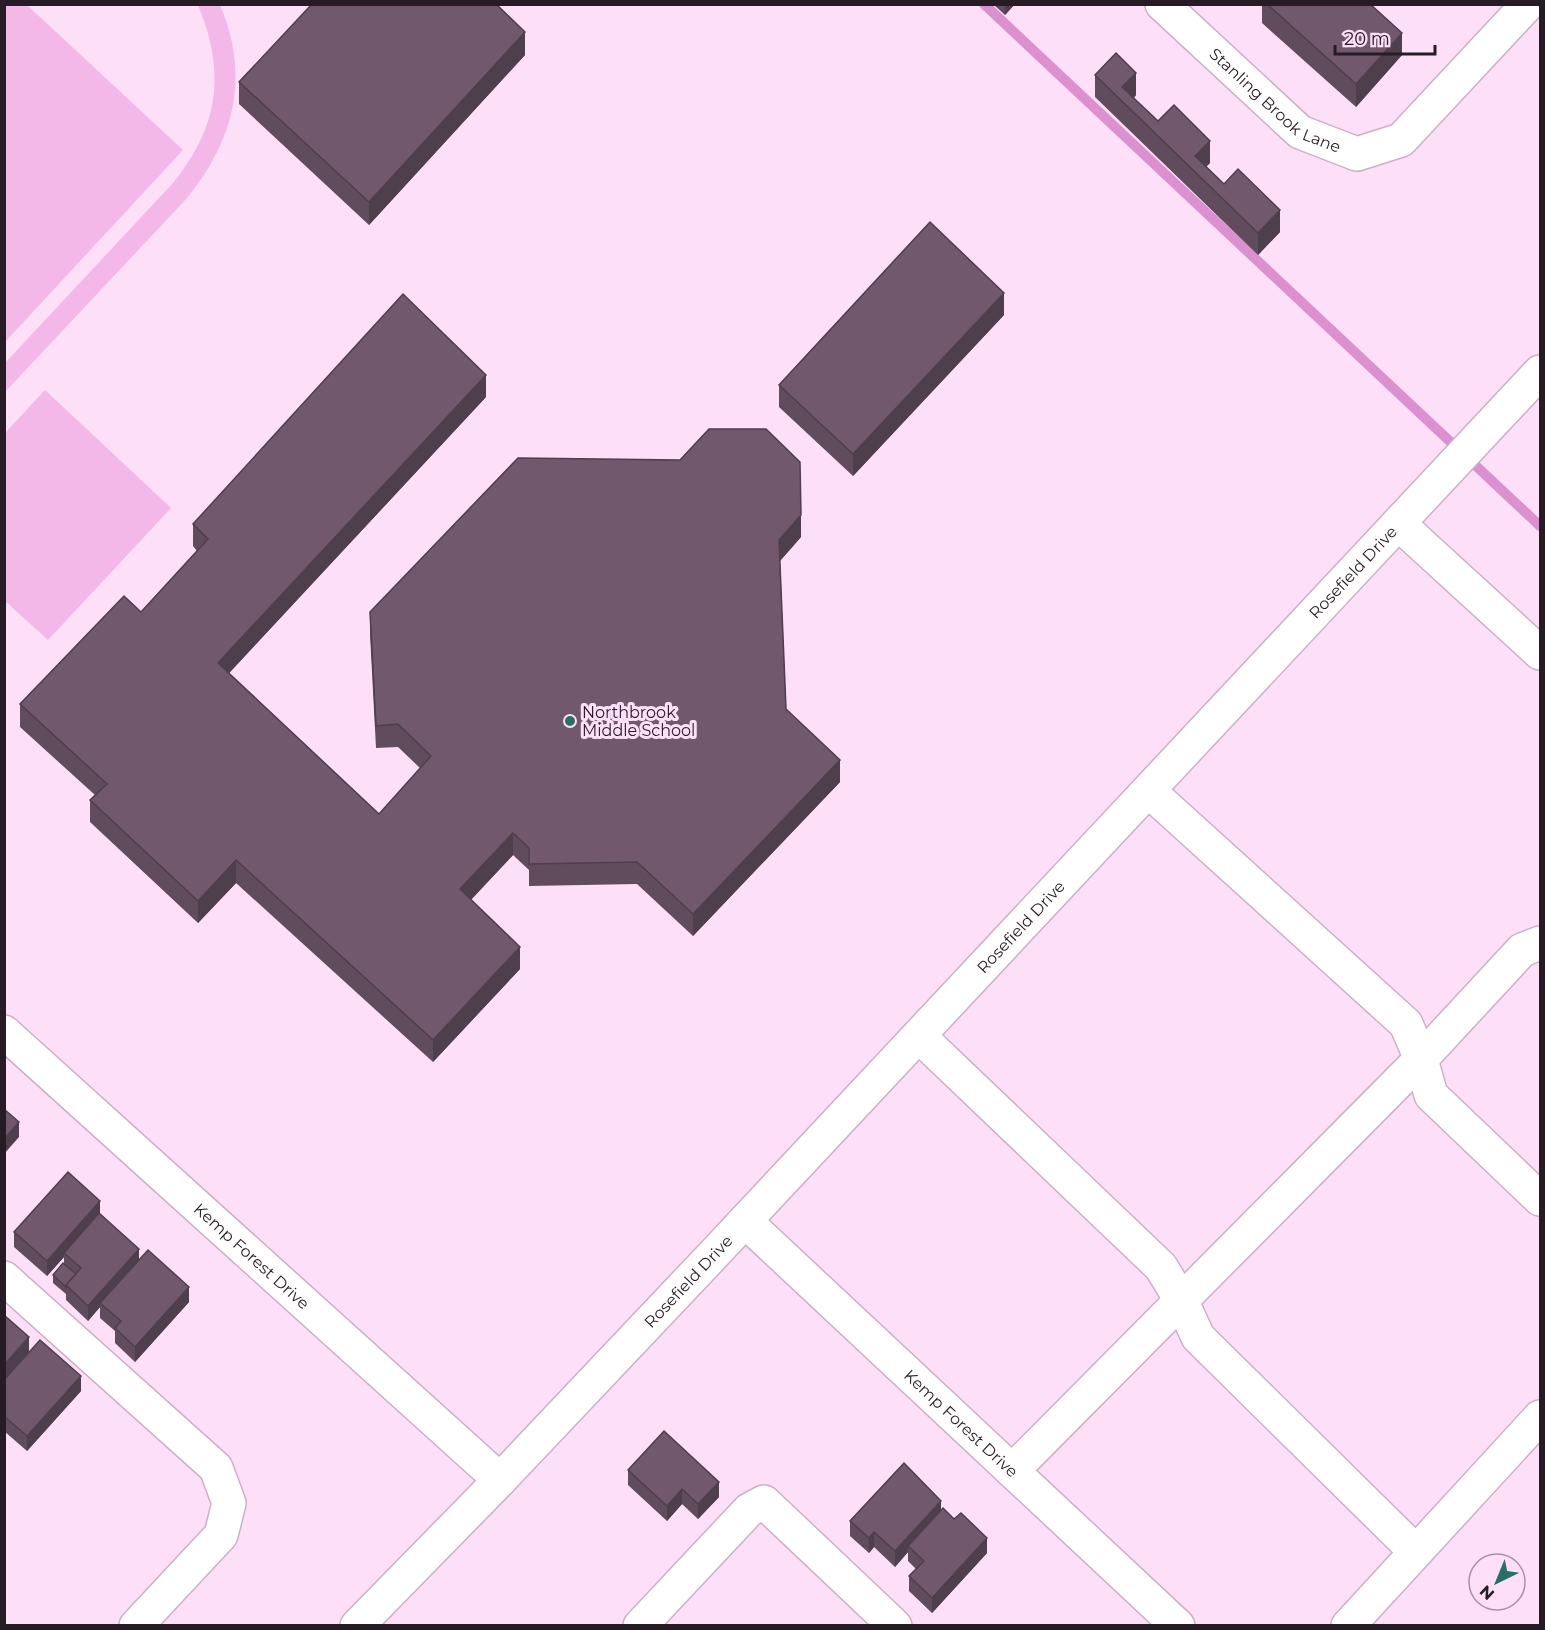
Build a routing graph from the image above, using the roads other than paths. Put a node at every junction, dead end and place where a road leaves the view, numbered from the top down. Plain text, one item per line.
1 (1162, 4) edge
2 (1528, 5) edge
3 (1540, 372) edge
4 (1399, 524) junction
5 (1540, 653) edge
6 (1150, 792) junction
7 (1540, 943) edge
8 (4, 1032) edge
9 (919, 1036) junction
10 (1421, 1059) junction
11 (1540, 1199) edge
12 (745, 1221) junction
13 (4, 1278) edge
14 (1181, 1300) junction
15 (1540, 1417) edge
16 (1012, 1471) junction
17 (500, 1480) junction
18 (1415, 1551) junction
19 (136, 1626) edge
20 (357, 1626) edge
21 (640, 1626) edge
22 (895, 1626) edge
23 (1178, 1626) edge
24 (1348, 1626) edge

1 - 2 street, Stanling Brook Lane
3 - 4 street, Rosefield Drive
4 - 5 street
4 - 6 street, Rosefield Drive
6 - 9 street, Rosefield Drive
6 - 10 street
7 - 10 street
8 - 17 street, Kemp Forest Drive
9 - 12 street, Rosefield Drive
9 - 14 street
10 - 11 street
10 - 14 street
12 - 16 street, Kemp Forest Drive
12 - 17 street, Rosefield Drive
13 - 19 street
14 - 16 street
14 - 18 street
15 - 18 street
16 - 23 street, Kemp Forest Drive
17 - 20 street, Rosefield Drive
18 - 24 street
21 - 22 street

